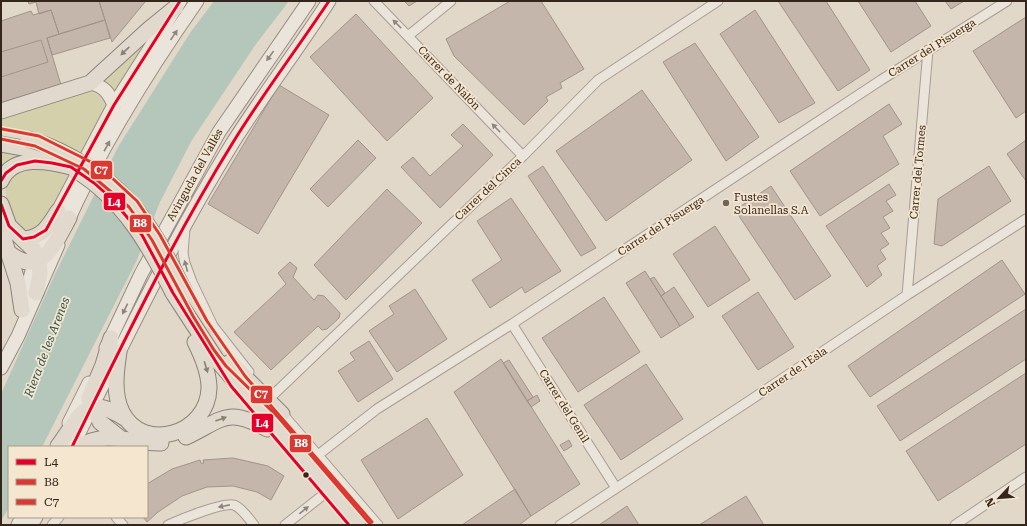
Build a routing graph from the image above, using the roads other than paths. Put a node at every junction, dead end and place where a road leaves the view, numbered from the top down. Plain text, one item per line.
1 (197, 1) edge
2 (308, 1) edge
3 (317, 1) edge
4 (330, 1) edge
5 (374, 1) edge
6 (451, 1) edge
7 (718, 1) edge
8 (1007, 1) edge
9 (178, 4) edge
10 (292, 24) junction
11 (408, 36) junction
12 (928, 50) junction
13 (90, 83) junction
14 (114, 105) junction
15 (1, 111) edge
16 (1, 134) edge
17 (1, 144) edge
18 (30, 150) junction
19 (523, 156) junction
20 (1, 182) edge
21 (1, 204) edge
22 (64, 214) junction
23 (1026, 219) edge
24 (185, 225) junction
25 (1, 230) edge
26 (23, 240) junction
27 (9, 253) junction
28 (38, 259) junction
29 (36, 293) junction
30 (180, 294) junction
31 (907, 295) junction
32 (22, 310) junction
33 (512, 324) junction
34 (111, 338) junction
35 (119, 352) junction
36 (8, 354) junction
37 (223, 360) junction
38 (1, 368) edge
39 (273, 395) junction
40 (92, 407) junction
41 (282, 414) junction
42 (127, 420) junction
43 (267, 430) junction
44 (119, 437) junction
45 (63, 446) edge
46 (64, 446) edge
47 (80, 446) edge
48 (318, 455) junction
49 (1026, 477) edge
50 (616, 488) junction
51 (323, 495) junction
52 (168, 525) edge
53 (254, 525) edge
54 (285, 525) edge
55 (349, 525) edge
56 (358, 525) edge
57 (368, 525) edge
58 (378, 525) edge
59 (560, 525) edge
60 (955, 525) edge

22 -> 1 main road
2 - 10 main road, Avinguda del Vallès
3 - 10 main road
4 - 24 main road, Avinguda del Vallès
11 -> 5 street, Carrer de Nalón
6 - 11 street
7 - 19 street, Carrer del Cinca
8 - 12 street, Carrer del Pisuerga
9 -> 13 main road
9 - 14 main road
10 -> 34 main road, Avinguda del Vallès
19 -> 11 street, Carrer de Nalón
12 - 31 street, Carrer del Tormes
12 - 33 street, Carrer del Pisuerga
13 - 14 main road
13 - 15 main road
14 - 22 main road
16 - 18 main road
17 - 18 main road
18 - 20 main road
18 - 30 main road, bridge
18 - 30 main road, bridge
19 - 39 street, Carrer del Cinca
21 - 26 main road
22 - 26 main road
22 - 28 main road
22 - 29 main road
23 - 31 street, Carrer de l'Esla
24 - 35 main road, Avinguda del Vallès
39 -> 24 street
25 - 27 main road
26 - 28 main road
27 - 28 main road
27 - 32 main road
28 - 29 main road
28 - 32 main road
29 - 36 main road
30 - 37 main road
30 -> 42 main road
31 - 50 street, Carrer de l'Esla
32 - 36 main road
33 - 48 street, Carrer del Pisuerga
33 - 50 street, Carrer del Genil
34 - 40 main road
34 - 45 main road, Avinguda del Vallès
35 - 40 main road, Avinguda del Vallès
35 - 42 main road
36 - 38 main road
37 - 41 main road
37 - 43 main road
37 - 56 main road
37 - 57 main road
39 - 41 street
40 - 42 main road
40 - 44 main road
40 - 46 main road
41 - 48 street
44 -> 43 main road
43 - 51 main road
44 - 47 main road
48 - 58 street
49 - 60 street
50 - 59 street, Carrer de l'Esla
54 -> 51 street
51 - 55 main road
53 -> 52 street

